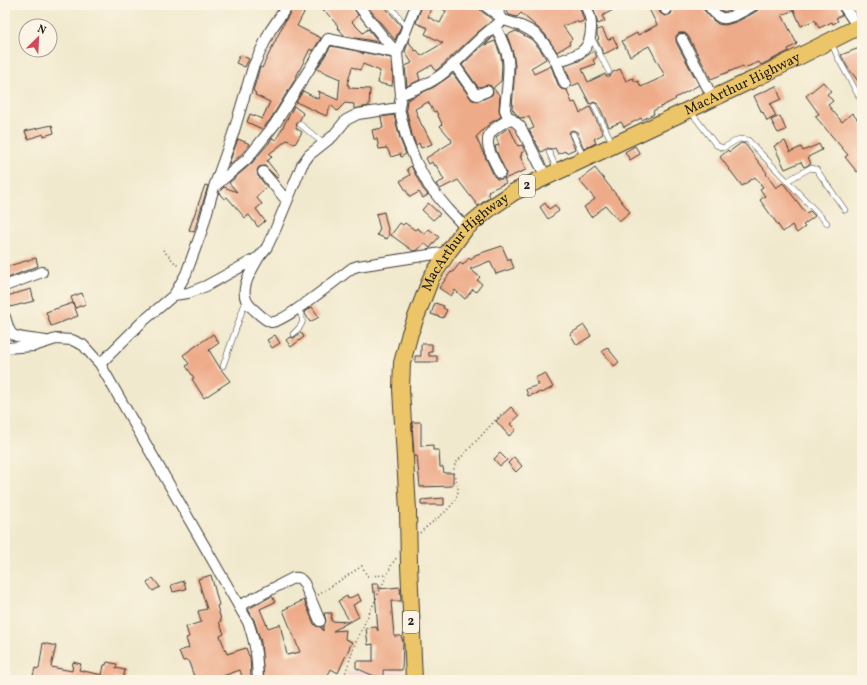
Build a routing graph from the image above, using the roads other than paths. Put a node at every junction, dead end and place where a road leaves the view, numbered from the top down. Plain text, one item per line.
1 (288, 5) edge
2 (358, 5) edge
3 (416, 5) edge
4 (484, 5) edge
5 (498, 5) edge
6 (585, 5) edge
7 (708, 5) edge
8 (754, 5) edge
9 (843, 5) edge
10 (392, 8) dead end
11 (499, 21) junction
12 (860, 26) edge
13 (407, 28) junction
14 (591, 36) junction
15 (682, 39) dead end
16 (830, 40) junction
17 (397, 53) junction
18 (556, 62) junction
19 (454, 64) junction
20 (609, 72) dead end
21 (566, 84) dead end
22 (487, 91) dead end
23 (401, 95) junction
24 (713, 98) junction
25 (862, 102) edge
26 (594, 106) dead end
27 (399, 108) junction
28 (689, 110) junction
29 (511, 118) junction
30 (300, 124) dead end
31 (573, 134) dead end
32 (324, 144) junction
33 (614, 145) junction
34 (549, 152) dead end
35 (584, 159) junction
36 (263, 172) dead end
37 (500, 173) dead end
38 (552, 174) junction
39 (787, 181) junction
40 (214, 187) junction
41 (287, 201) junction
42 (845, 210) dead end
43 (827, 223) dead end
44 (466, 228) junction
45 (448, 252) junction
46 (259, 257) junction
47 (42, 272) dead end
48 (5, 286) edge
49 (174, 295) junction
50 (246, 300) junction
51 (298, 308) junction
52 (5, 317) edge
53 (293, 334) dead end
54 (48, 341) junction
55 (5, 348) edge
56 (100, 364) junction
57 (223, 366) dead end
58 (239, 606) junction
59 (320, 621) dead end
60 (258, 680) edge
61 (414, 680) edge

1 - 40 street
2 - 17 street
3 - 13 street
4 - 11 street
5 - 11 street
6 - 14 street
7 - 8 street
9 - 12 street
10 - 13 lane
11 - 18 street
11 - 19 street
11 - 29 street
12 - 16 highway, MacArthur Highway / 2
13 - 17 street
14 - 18 street
14 - 20 lane
15 - 24 street
16 - 24 highway, MacArthur Highway / 2
16 - 25 lane
17 - 23 street
17 - 40 street
18 - 21 street
19 - 22 street
19 - 23 street
23 - 27 street
24 - 28 highway, MacArthur Highway / 2
26 - 33 lane
27 - 32 street
27 - 44 street
28 - 33 highway, MacArthur Highway / 2
28 - 39 lane
29 - 37 street
29 - 38 street
30 - 32 lane
31 - 35 lane
32 - 41 street
33 - 35 highway, MacArthur Highway / 2
34 - 38 lane
35 - 38 highway, MacArthur Highway / 2
36 - 41 street
38 - 44 highway, MacArthur Highway / 2
39 - 42 lane
39 - 43 lane
40 - 49 street
41 - 46 street
44 - 45 highway, MacArthur Highway / 2
45 - 51 street
45 - 61 highway, MacArthur Highway / 2, bridge
46 - 49 street
46 - 50 street
47 - 48 street
49 - 56 street
50 - 51 street
50 - 57 lane
51 - 53 lane
52 - 54 street
54 - 55 street
54 - 56 street
56 - 58 street
58 - 59 street
58 - 60 street

